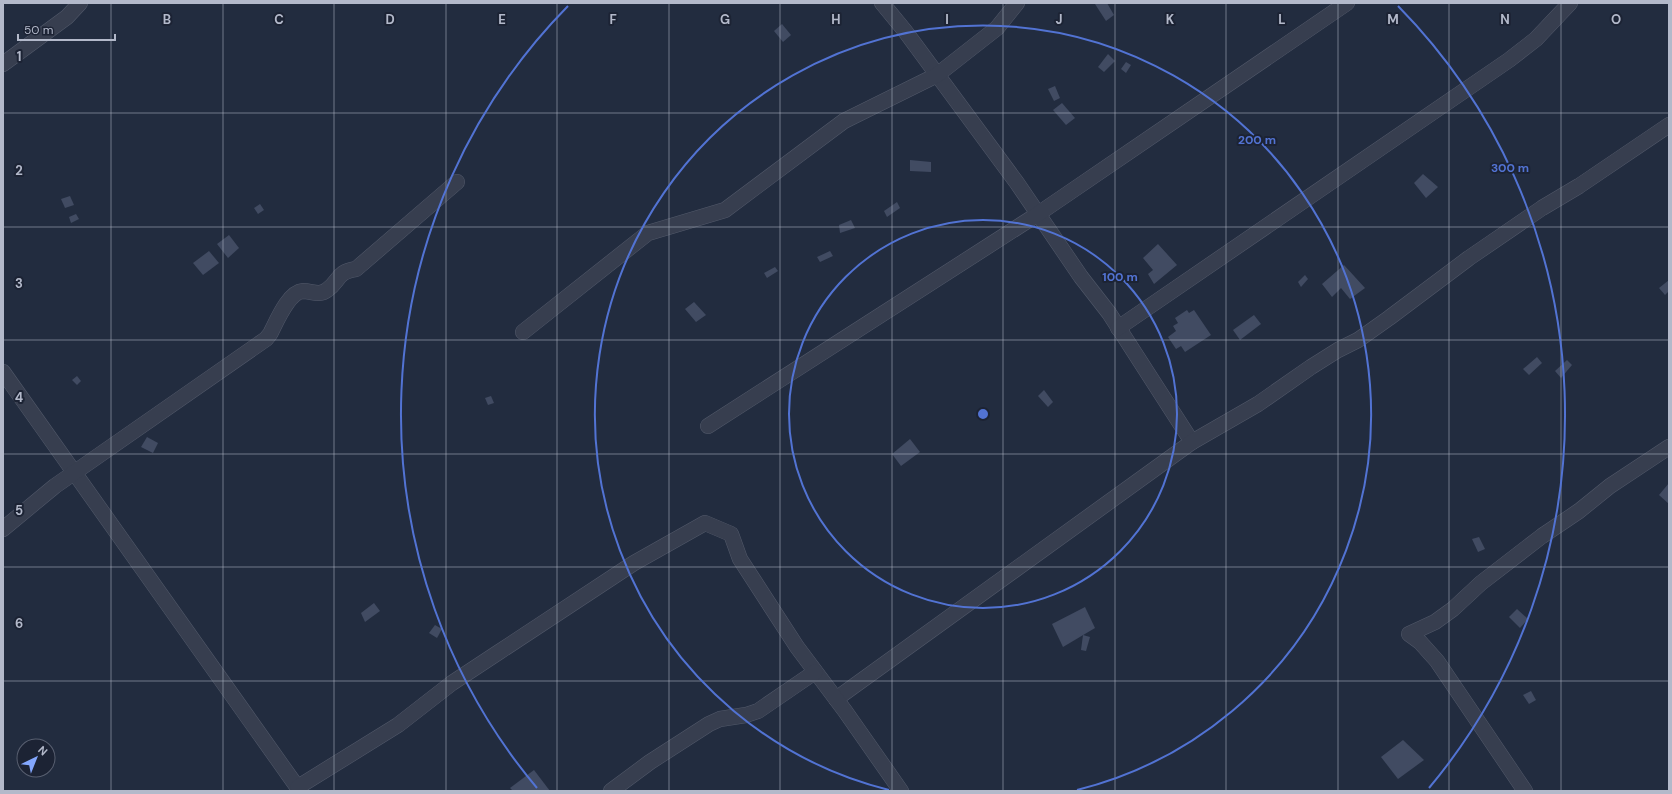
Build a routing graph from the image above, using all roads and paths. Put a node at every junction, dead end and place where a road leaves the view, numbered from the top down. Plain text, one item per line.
1 (80, 3) edge
2 (882, 3) edge
3 (1017, 3) edge
4 (1348, 3) edge
5 (1570, 3) edge
6 (3, 64) edge
7 (937, 75) junction
8 (1669, 125) edge
9 (457, 182) dead end
10 (1038, 214) junction
11 (1118, 328) junction
12 (523, 332) dead end
13 (3, 372) edge
14 (708, 426) dead end
15 (1192, 442) junction
16 (1669, 447) edge
17 (75, 473) junction
18 (3, 529) edge
19 (815, 672) junction
20 (836, 699) junction
21 (299, 789) edge
22 (611, 791) edge
23 (902, 791) edge
24 (1525, 791) edge

1 - 6 street
2 - 7 street
3 - 7 street
4 - 10 street
5 - 11 street
7 - 10 street
7 - 12 street
8 - 15 street
9 - 17 street
10 - 11 street
10 - 14 street
11 - 15 street
13 - 17 street
15 - 20 street
16 - 24 street
17 - 18 street
17 - 21 street
19 - 20 street
19 - 21 street
19 - 22 street
20 - 23 street

